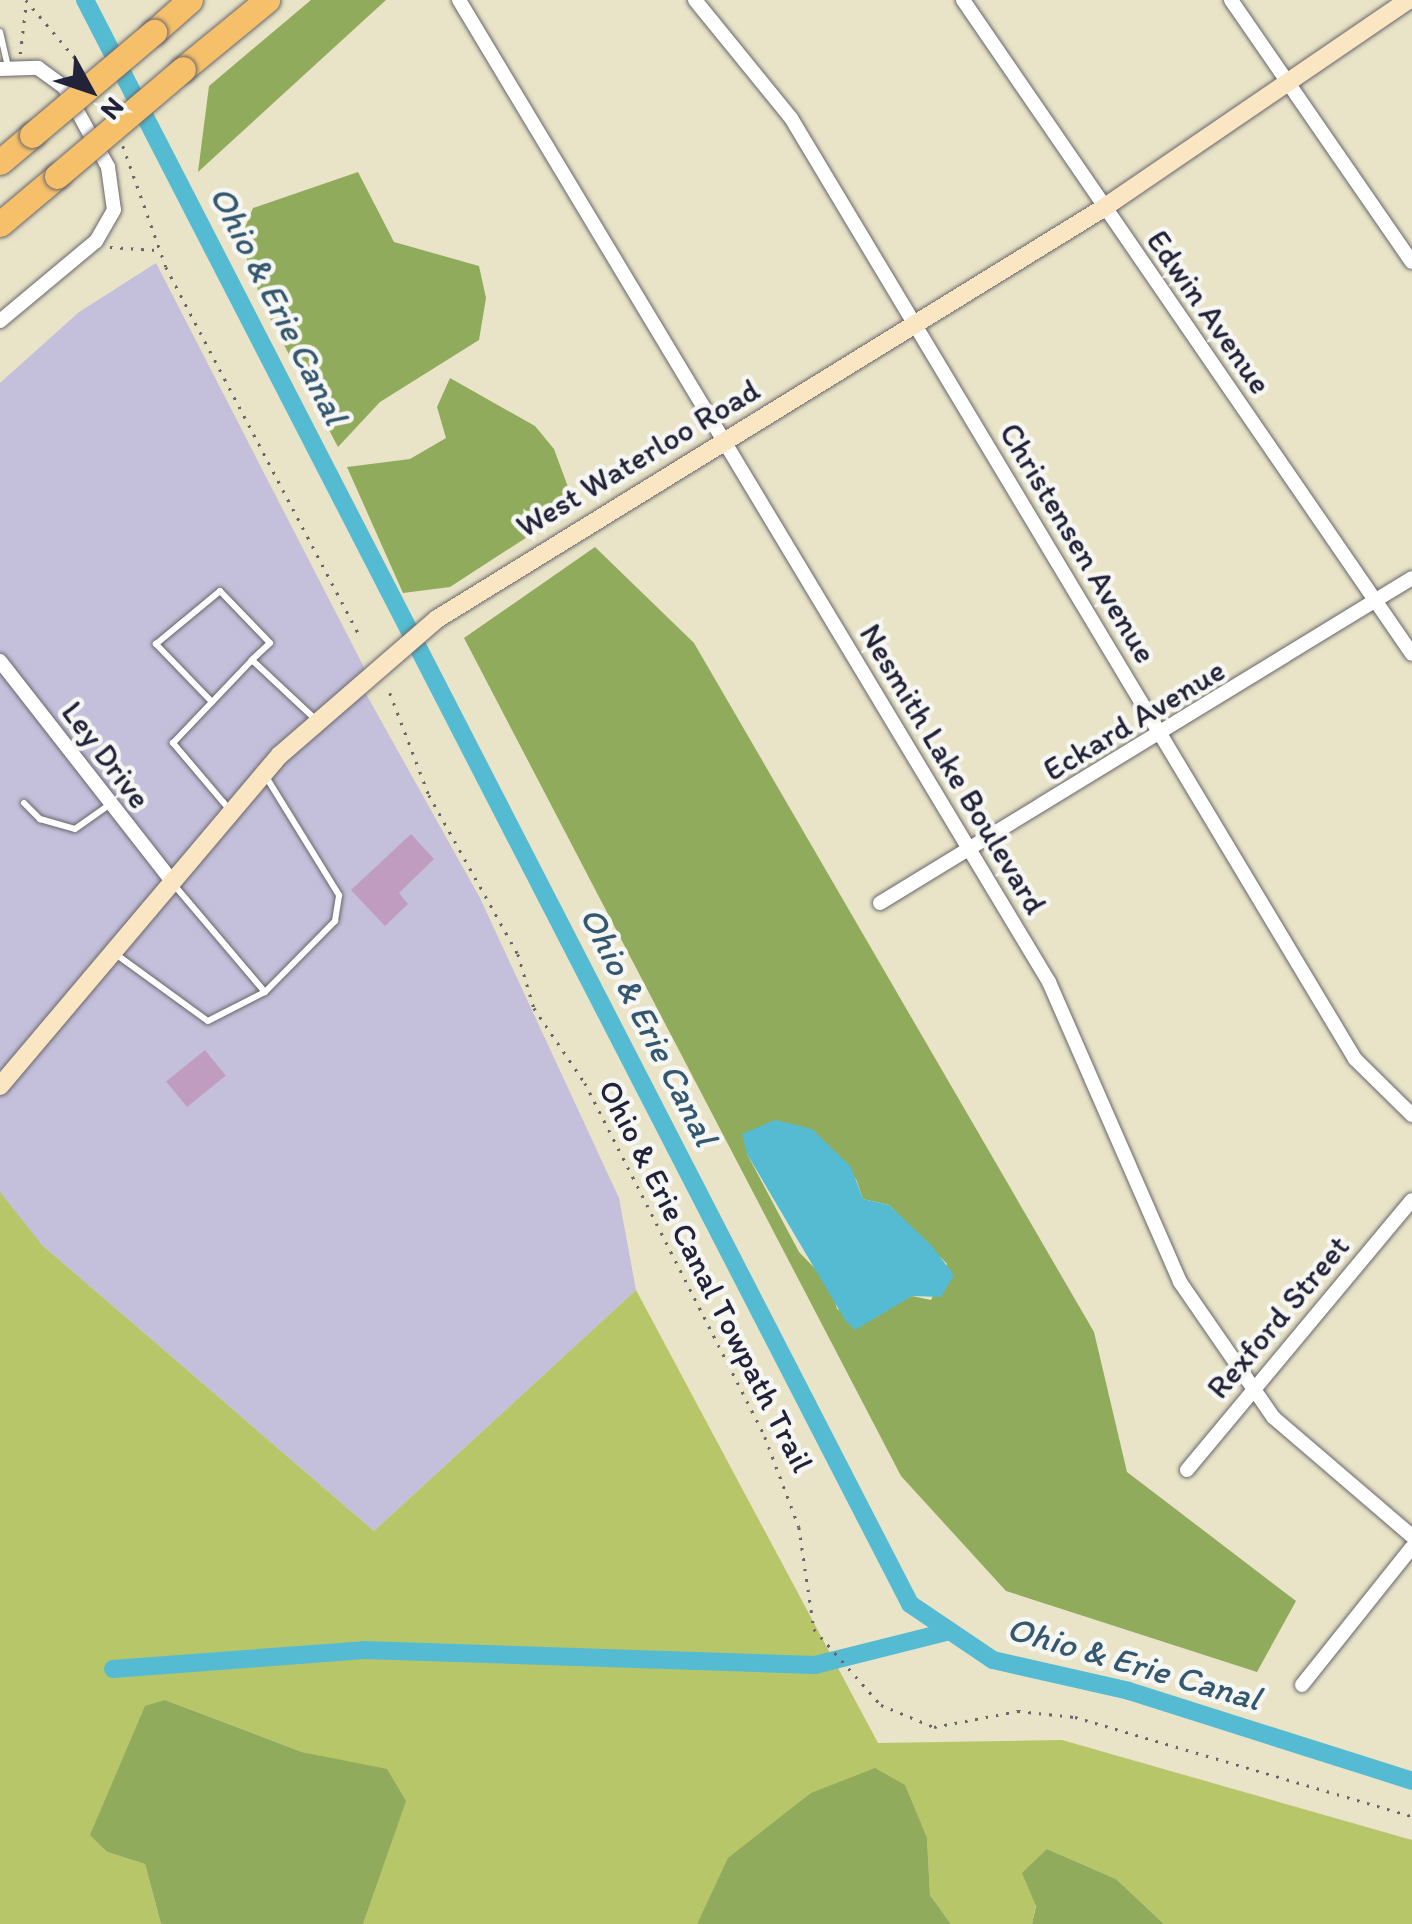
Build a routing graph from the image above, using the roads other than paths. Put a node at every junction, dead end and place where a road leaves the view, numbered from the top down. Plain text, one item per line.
1 (190, 0) edge
2 (267, 0) edge
3 (695, 0) edge
4 (963, 0) edge
5 (1231, 0) edge
6 (1408, 0) edge
7 (461, 3) edge
8 (0, 32) edge
9 (10, 67) edge
10 (1285, 83) junction
11 (0, 162) edge
12 (1102, 209) junction
13 (0, 224) edge
14 (1412, 262) edge
15 (0, 321) edge
16 (915, 326) junction
17 (723, 440) junction
18 (1412, 578) edge
19 (1376, 602) junction
20 (1412, 654) edge
21 (252, 660) junction
22 (0, 661) edge
23 (212, 702) junction
24 (317, 722) junction
25 (1160, 735) junction
26 (264, 773) junction
27 (24, 802) dead end
28 (109, 804) junction
29 (230, 810) junction
30 (970, 851) junction
31 (170, 880) junction
32 (880, 903) dead end
33 (112, 951) junction
34 (266, 992) junction
35 (0, 1086) edge
36 (1412, 1115) edge
37 (1412, 1200) edge
38 (1252, 1391) junction
39 (1187, 1470) dead end
40 (1412, 1536) edge
41 (1412, 1547) edge
42 (1302, 1686) dead end

1 - 11 highway, bridge
2 - 13 highway, bridge
3 - 16 street, Christensen Avenue
4 - 12 street, Edwin Avenue
5 - 10 street
6 - 10 main road, West Waterloo Road
7 - 17 street, Nesmith Lake Boulevard
8 - 9 lane
9 - 15 street
10 - 12 main road, West Waterloo Road
10 - 14 street
12 - 16 main road, West Waterloo Road
12 - 19 street, Edwin Avenue
16 - 17 main road, West Waterloo Road
16 - 25 street, Christensen Avenue
17 - 24 main road, West Waterloo Road
17 - 30 street, Nesmith Lake Boulevard
18 - 19 street, Eckard Avenue
19 - 20 street, Edwin Avenue
19 - 25 street, Eckard Avenue
21 - 23 lane
21 - 23 lane
21 - 24 lane
22 - 28 street, Ley Drive
23 - 29 lane
24 - 26 main road, West Waterloo Road
25 - 30 street, Eckard Avenue
25 - 36 street, Christensen Avenue
26 - 29 main road, West Waterloo Road
26 - 34 lane
27 - 28 lane
28 - 31 street, Ley Drive
29 - 31 main road, West Waterloo Road
30 - 32 street, Eckard Avenue
30 - 38 street, Nesmith Lake Boulevard
31 - 33 main road, West Waterloo Road
31 - 34 lane
33 - 34 lane
33 - 35 main road, West Waterloo Road
37 - 38 street, Rexford Street
38 - 39 street, Rexford Street
38 - 40 street, Nesmith Lake Boulevard
41 - 42 street

